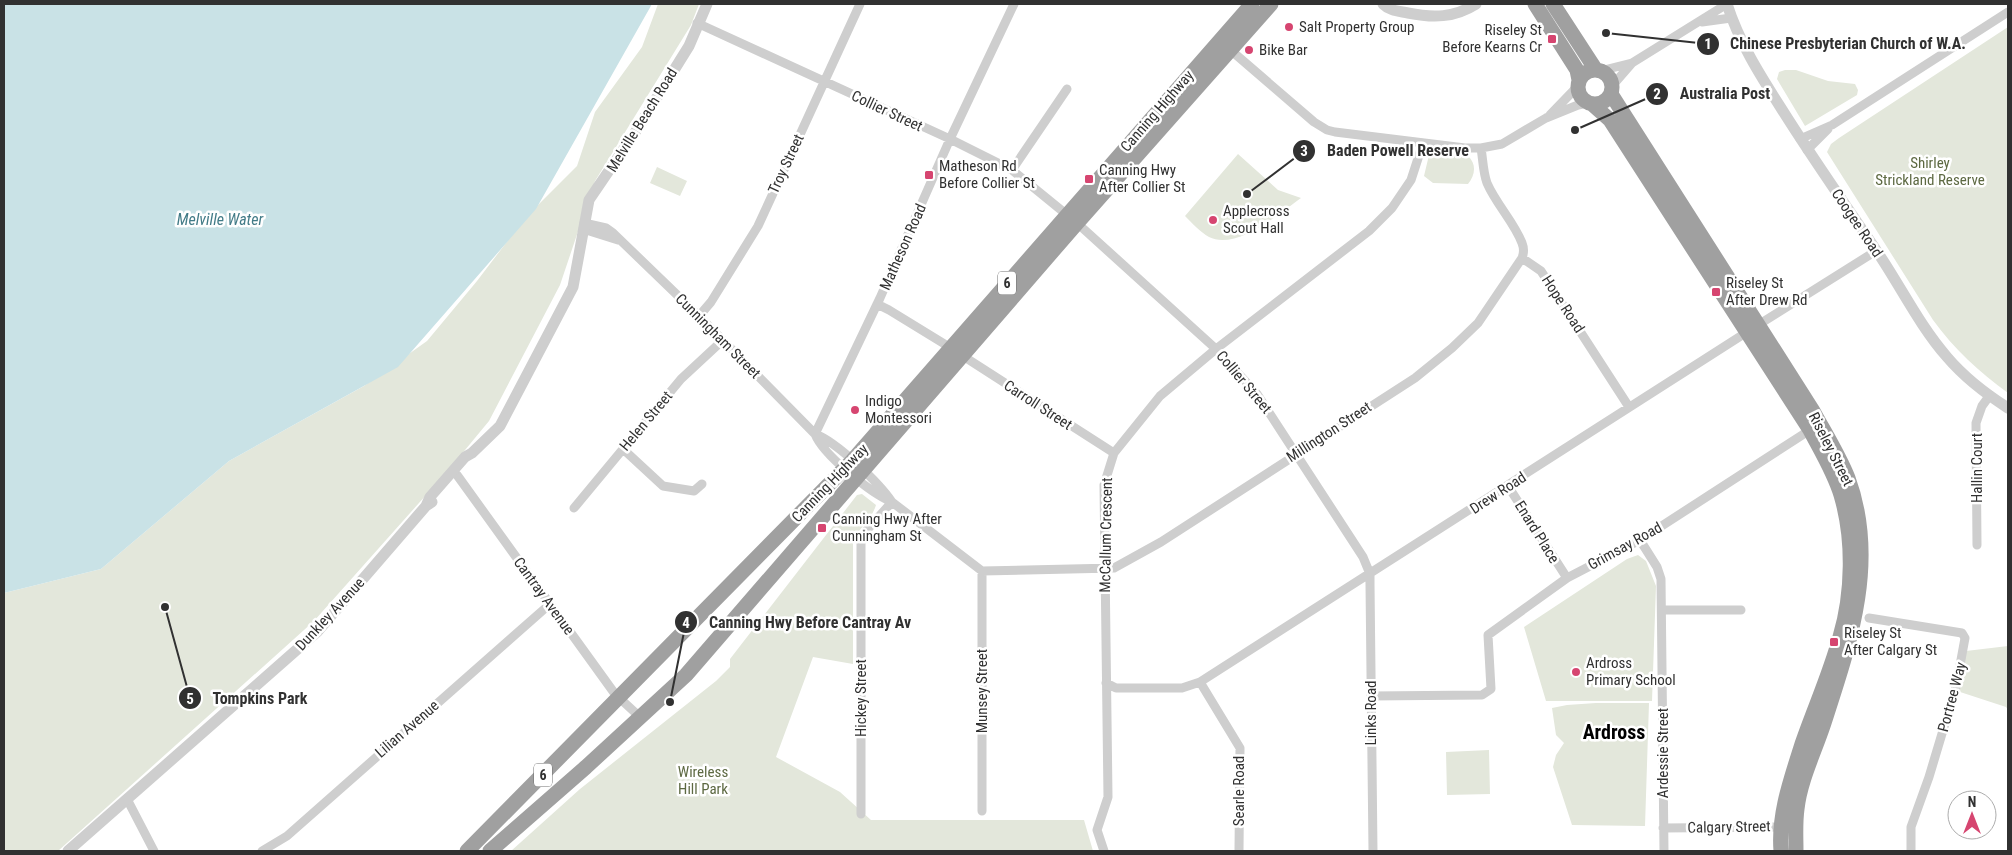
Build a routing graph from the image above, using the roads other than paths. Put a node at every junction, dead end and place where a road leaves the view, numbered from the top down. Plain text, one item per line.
1 (706, 4) edge
2 (711, 4) edge
3 (860, 4) edge
4 (1014, 4) edge
5 (1252, 4) edge
6 (1271, 4) edge
7 (1383, 4) edge
8 (1476, 4) edge
9 (1535, 4) edge
10 (1553, 4) edge
11 (1727, 4) edge
12 (2008, 12) edge
13 (1731, 18) junction
14 (1699, 22) junction
15 (700, 24) junction
16 (1225, 44) junction
17 (1632, 63) junction
18 (1598, 70) junction
19 (824, 82) junction
20 (1578, 83) junction
21 (1067, 89) dead end
22 (1611, 90) junction
23 (1590, 104) junction
24 (1546, 118) junction
25 (1832, 126) junction
26 (950, 139) junction
27 (1800, 139) junction
28 (1423, 143) junction
29 (1481, 148) junction
30 (1807, 150) junction
31 (1012, 170) junction
32 (1072, 219) junction
33 (586, 227) junction
34 (1876, 251) junction
35 (1522, 258) junction
36 (877, 304) junction
37 (699, 316) junction
38 (1752, 328) junction
39 (723, 340) junction
40 (1216, 350) junction
41 (957, 352) junction
42 (1990, 395) junction
43 (1629, 408) junction
44 (2008, 408) edge
45 (1810, 430) junction
46 (815, 434) junction
47 (623, 449) junction
48 (1114, 453) junction
49 (1297, 453) junction
50 (854, 470) junction
51 (455, 473) junction
52 (702, 484) dead end
53 (1508, 486) junction
54 (892, 502) junction
55 (574, 508) dead end
56 (1640, 540) junction
57 (1977, 545) dead end
58 (1104, 567) junction
59 (982, 571) junction
60 (1370, 574) junction
61 (1567, 578) junction
62 (550, 604) junction
63 (1662, 610) junction
64 (1741, 610) dead end
65 (1856, 618) junction
66 (1200, 682) junction
67 (1106, 683) junction
68 (1371, 696) junction
69 (619, 698) junction
70 (640, 717) junction
71 (127, 799) junction
72 (982, 811) dead end
73 (861, 814) dead end
74 (1788, 827) junction
75 (1663, 828) junction
76 (68, 851) edge
77 (154, 851) edge
78 (262, 851) edge
79 (467, 851) edge
80 (490, 851) edge
81 (1104, 851) edge
82 (1239, 851) edge
83 (1372, 851) edge
84 (1664, 851) edge
85 (1782, 851) edge
86 (1796, 851) edge
87 (1911, 851) edge

1 - 15 street, Melville Beach Road
2 - 15 street, Melville Beach Road
3 - 19 street, Troy Street
4 - 26 street, Matheson Road
5 - 16 highway, Canning Highway / 6
6 - 16 highway, Canning Highway / 6
7 - 8 street
9 - 20 highway, Riseley Street
10 - 18 highway, Riseley Street
11 - 13 street, Coogee Road
11 - 14 street
12 - 25 street
13 - 14 street
13 - 27 street, Coogee Road
14 - 17 street
15 - 19 street, Collier Street
15 - 33 street, Melville Beach Road
16 - 28 street
16 - 32 highway, Canning Highway / 6
17 - 18 street
17 - 22 street
18 - 20 highway
18 - 22 highway, Riseley Street
19 - 26 street, Collier Street
19 - 37 street, Troy Street
20 - 23 highway, Riseley Street
20 - 24 street
21 - 31 street
22 - 23 highway
22 - 38 highway, Riseley Street
23 - 24 street
23 - 38 highway, Riseley Street
24 - 29 street
25 - 27 street
25 - 30 street
26 - 31 street, Collier Street
26 - 36 street, Matheson Road
27 - 30 street, Coogee Road
28 - 29 street
28 - 40 street, McCallum Crescent
29 - 35 street
30 - 34 street, Coogee Road
31 - 32 street, Collier Street
32 - 40 street, Collier Street
32 - 41 highway, Canning Highway / 6
33 - 37 street, Cunningham Street
33 - 51 street, Dunkley Avenue
34 - 38 street, Drew Road
34 - 42 street, Coogee Road
35 - 43 street, Hope Road
35 - 49 street, Millington Street
36 - 41 street, Carroll Street
36 - 46 street, Matheson Road
37 - 39 street, Cunningham Street
38 - 43 street, Drew Road
38 - 45 highway, Riseley Street
38 - 65 highway, Riseley Street
39 - 46 street, Cunningham Street
39 - 47 street, Helen Street
40 - 48 street, McCallum Crescent
40 - 49 street, Collier Street
41 - 48 street, Carroll Street
41 - 50 highway, Canning Highway / 6
42 - 44 street, Coogee Road
42 - 57 street, Hallin Court
43 - 53 street, Drew Road
45 - 56 street, Grimsay Road
45 - 65 highway, Riseley Street
46 - 50 street, Cunningham Street
47 - 52 street
47 - 55 street, Helen Street
48 - 58 street, McCallum Crescent
49 - 58 street, Millington Street
49 - 60 street, Collier Street
50 - 54 street, Cunningham Street
50 - 69 highway, Canning Highway / 6
50 - 70 highway, Canning Highway / 6
51 - 62 street, Cantray Avenue
51 - 71 street, Dunkley Avenue
53 - 60 street, Drew Road
53 - 61 street, Enard Place
54 - 59 street, Cunningham Street
54 - 73 street, Hickey Street
56 - 61 street, Grimsay Road
56 - 63 street, Ardessie Street
58 - 59 street
58 - 67 street, McCallum Crescent
59 - 72 street, Munsey Street
60 - 66 street, Drew Road
60 - 68 street, Links Road
61 - 68 street, Grimsay Road
62 - 69 street, Cantray Avenue
62 - 78 street, Lilian Avenue
63 - 64 street
63 - 75 street, Ardessie Street
65 - 74 highway, Riseley Street
65 - 74 highway, Riseley Street
65 - 87 street, Portree Way
66 - 67 street, Drew Road
66 - 82 street, Searle Road
67 - 81 street, McCallum Crescent
68 - 83 street, Links Road
69 - 70 street, Cantray Avenue
69 - 79 highway, Canning Highway / 6
70 - 80 highway, Canning Highway / 6
71 - 76 street, Dunkley Avenue
71 - 77 street
74 - 75 street, Calgary Street
74 - 85 highway, Riseley Street
74 - 86 highway, Riseley Street
75 - 84 street, Ardessie Street

